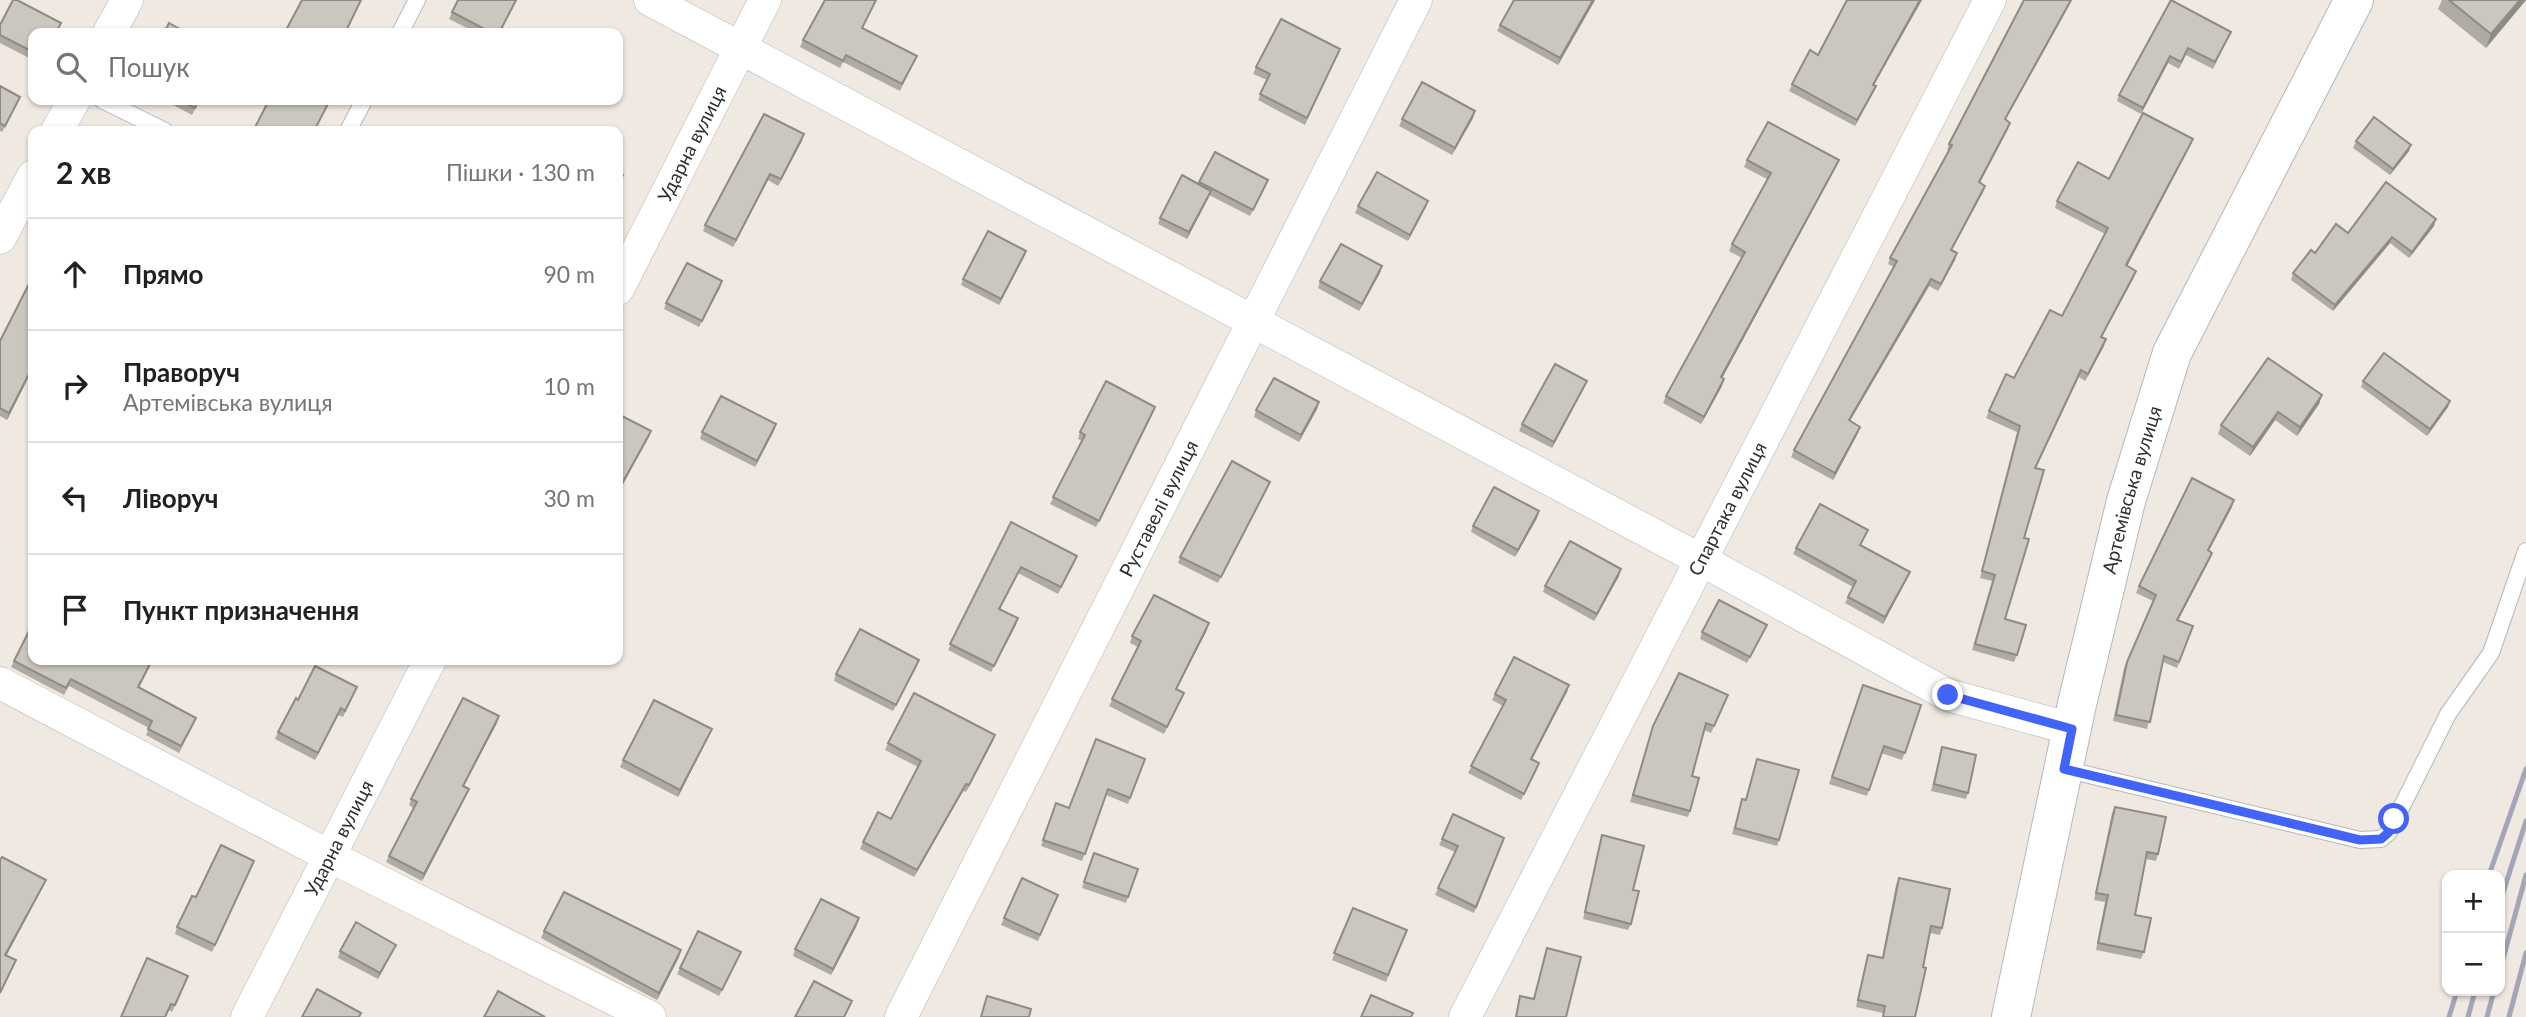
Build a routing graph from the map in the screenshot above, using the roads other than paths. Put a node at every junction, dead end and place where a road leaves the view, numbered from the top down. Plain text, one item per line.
1 (127, 0) edge
2 (417, 0) edge
3 (650, 0) edge
4 (765, 0) edge
5 (1416, 0) edge
6 (1990, 0) edge
7 (2354, 0) edge
8 (112, 28) edge
9 (403, 28) edge
10 (740, 47) junction
11 (71, 105) edge
12 (112, 105) edge
13 (361, 105) edge
14 (60, 126) edge
15 (155, 126) edge
16 (351, 126) edge
17 (28, 185) edge
18 (0, 238) edge
19 (623, 279) edge
20 (1252, 320) junction
21 (2526, 551) edge
22 (1701, 560) junction
23 (427, 665) edge
24 (0, 683) edge
25 (2072, 729) junction
26 (2064, 769) junction
27 (331, 857) junction
28 (247, 1017) edge
29 (650, 1017) edge
30 (901, 1017) edge
31 (1465, 1017) edge
32 (2011, 1017) edge

1 - 8 street
2 - 9 lane
3 - 10 street
4 - 10 street, Ударна вулиця
5 - 20 street, Руставелі вулиця
6 - 22 street, Спартака вулиця
7 - 25 main road, Артемівська вулиця
10 - 19 street, Ударна вулиця
10 - 20 street
11 - 14 street
12 - 15 lane
13 - 16 lane
17 - 18 street
20 - 22 street
20 - 30 street, Руставелі вулиця
21 - 26 lane
22 - 25 street
22 - 31 street, Спартака вулиця
23 - 27 street, Ударна вулиця
24 - 27 street
25 - 26 main road, Артемівська вулиця
26 - 32 main road, Артемівська вулиця
27 - 28 street, Ударна вулиця
27 - 29 street

